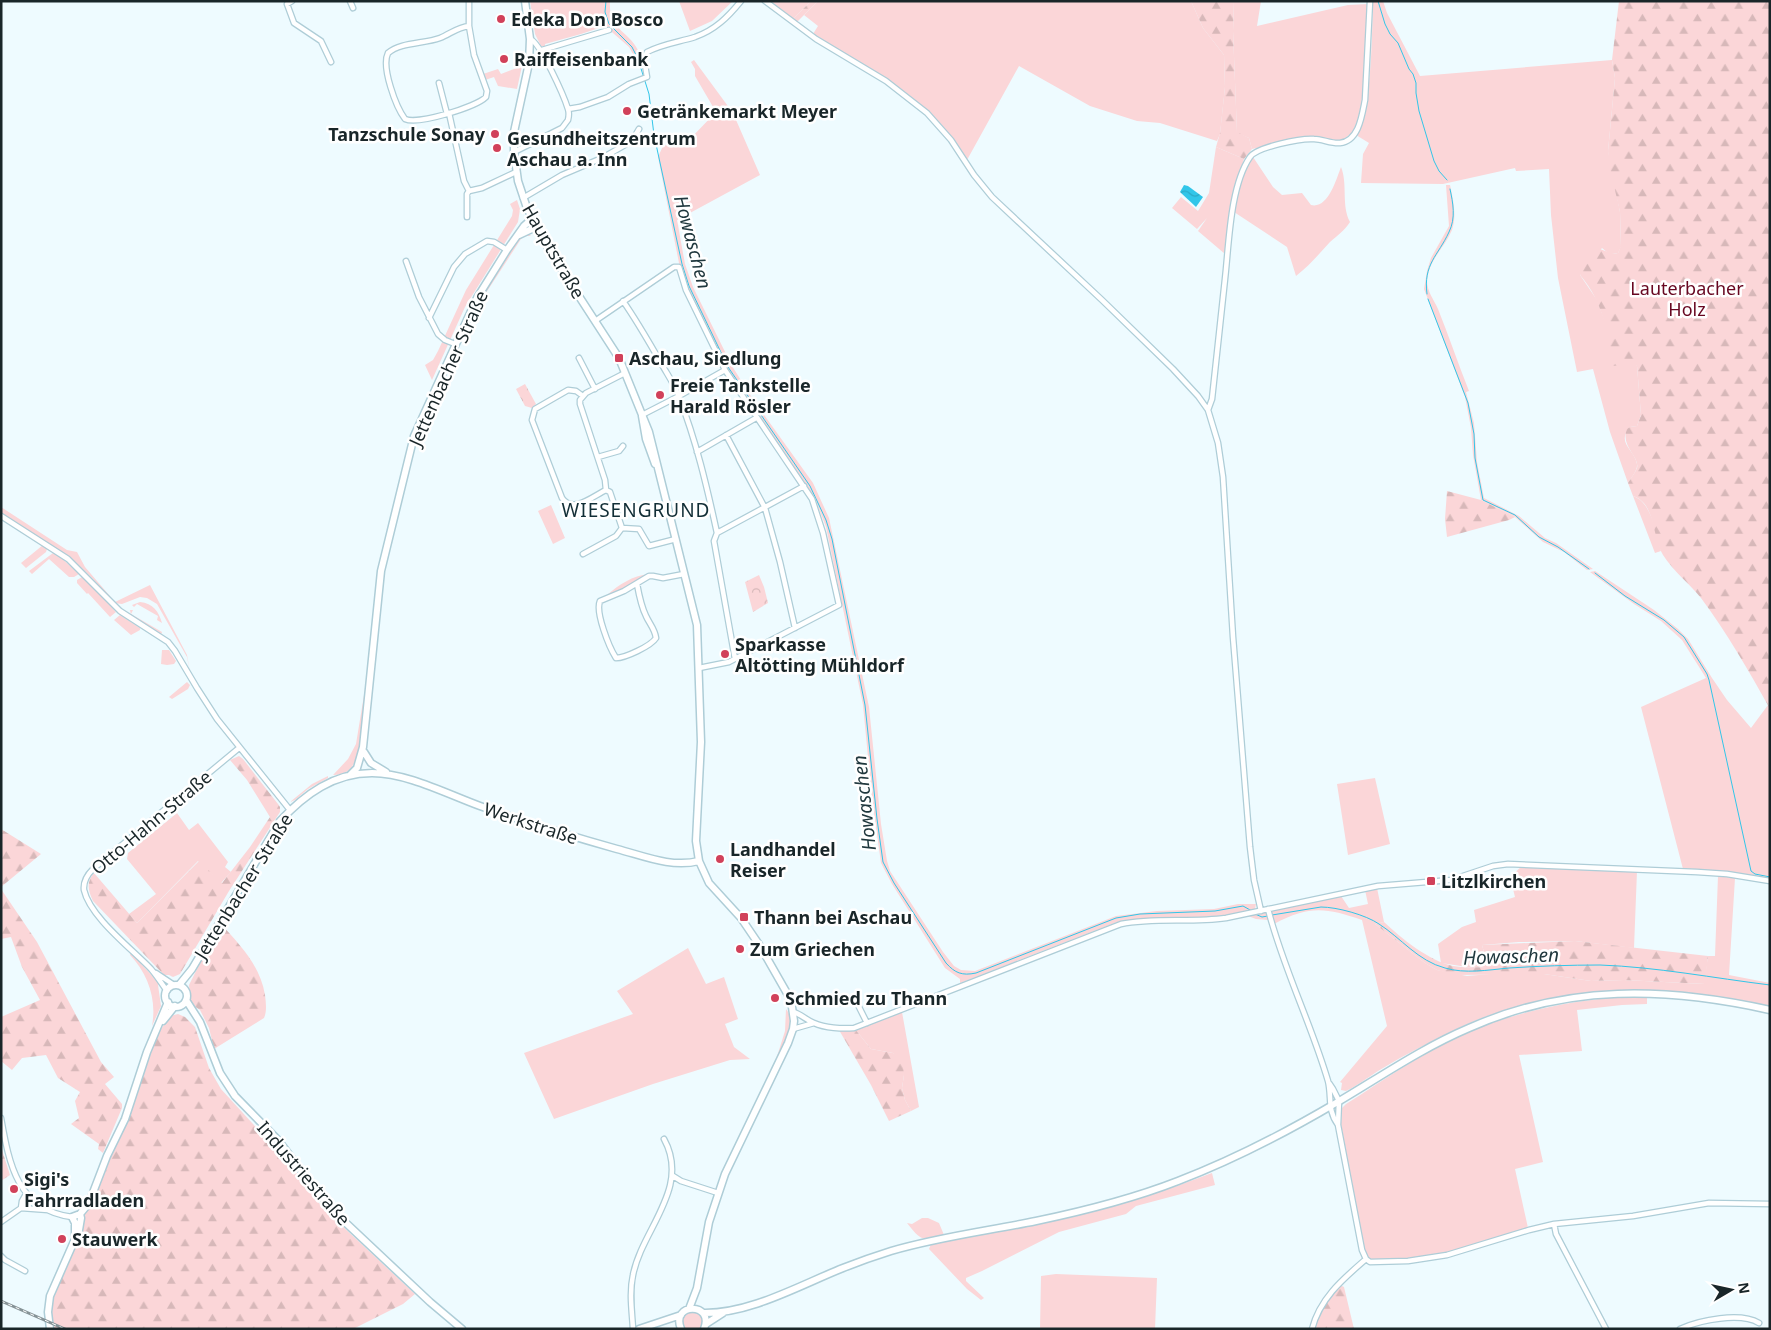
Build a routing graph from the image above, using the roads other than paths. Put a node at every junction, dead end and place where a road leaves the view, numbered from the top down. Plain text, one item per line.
1 (350, 1) edge
2 (469, 1) edge
3 (525, 1) edge
4 (741, 1) edge
5 (765, 1) edge
6 (1370, 1) edge
7 (289, 2) edge
8 (353, 8) dead end
9 (469, 26) junction
10 (609, 30) dead end
11 (530, 39) junction
12 (542, 50) junction
13 (331, 62) dead end
14 (439, 84) dead end
15 (568, 110) junction
16 (448, 114) junction
17 (639, 129) dead end
18 (514, 152) junction
19 (516, 172) junction
20 (469, 191) junction
21 (523, 198) junction
22 (468, 217) dead end
23 (532, 219) junction
24 (536, 226) junction
25 (519, 235) junction
26 (507, 250) junction
27 (406, 261) dead end
28 (623, 301) junction
29 (429, 318) junction
30 (595, 321) junction
31 (455, 344) junction
32 (579, 358) dead end
33 (725, 370) junction
34 (625, 373) junction
35 (595, 389) junction
36 (582, 396) junction
37 (679, 396) junction
38 (1208, 410) junction
39 (642, 415) junction
40 (756, 418) junction
41 (726, 435) junction
42 (623, 446) dead end
43 (697, 452) junction
44 (598, 457) junction
45 (557, 485) junction
46 (804, 486) junction
47 (552, 488) dead end
48 (606, 490) junction
49 (765, 508) junction
50 (1, 516) edge
51 (622, 528) junction
52 (717, 533) junction
53 (676, 539) junction
54 (583, 554) dead end
55 (684, 574) junction
56 (637, 584) junction
57 (795, 628) junction
58 (735, 659) junction
59 (699, 668) junction
60 (240, 748) junction
61 (363, 749) junction
62 (365, 773) junction
63 (392, 775) junction
64 (349, 776) junction
65 (290, 810) junction
66 (699, 861) junction
67 (1770, 881) edge
68 (1259, 911) junction
69 (1268, 911) junction
70 (153, 971) junction
71 (179, 986) junction
72 (166, 991) junction
73 (823, 999) dead end
74 (186, 1000) junction
75 (168, 1002) junction
76 (178, 1006) junction
77 (1770, 1010) edge
78 (793, 1012) junction
79 (196, 1016) junction
80 (814, 1023) junction
81 (866, 1023) junction
82 (159, 1026) junction
83 (793, 1029) junction
84 (1329, 1083) junction
85 (1339, 1101) junction
86 (1330, 1106) junction
87 (1, 1120) edge
88 (1338, 1125) junction
89 (664, 1139) dead end
90 (673, 1176) junction
91 (718, 1193) junction
92 (26, 1194) junction
93 (1770, 1204) edge
94 (21, 1208) junction
95 (49, 1210) junction
96 (80, 1214) junction
97 (72, 1217) junction
98 (1, 1222) edge
99 (1554, 1224) junction
100 (75, 1236) junction
101 (1, 1256) edge
102 (1366, 1259) junction
103 (24, 1271) dead end
104 (697, 1288) junction
105 (689, 1308) junction
106 (701, 1312) junction
107 (724, 1312) junction
108 (681, 1315) junction
109 (656, 1324) junction
110 (1759, 1324) dead end
111 (705, 1326) edge
112 (680, 1327) edge
113 (50, 1329) edge
114 (462, 1329) edge
115 (634, 1329) edge
116 (639, 1329) edge
117 (1312, 1329) edge
118 (1606, 1329) edge
119 (1680, 1329) edge

1 - 8 street
2 - 9 street
3 - 11 street, Hauptstraße
4 - 15 street
5 - 38 street
6 - 38 street
7 - 13 street
9 - 16 street
9 - 16 street
10 - 12 street
11 - 12 street
11 - 18 street, Hauptstraße
12 - 15 street
14 - 16 street
15 - 18 street
16 - 20 street
17 - 21 street
18 - 19 street, Hauptstraße
19 - 20 street
19 - 21 street, Hauptstraße
20 - 22 street
21 - 23 street, Hauptstraße
23 - 24 street, Hauptstraße
23 - 25 street, Jettenbacher Straße
24 - 25 street, Jettenbacher Straße
24 - 30 street, Hauptstraße
25 - 26 street, Jettenbacher Straße
26 - 29 street
26 - 31 street, Jettenbacher Straße
27 - 29 street
28 - 30 street
28 - 33 street
28 - 37 street
29 - 31 street
30 - 34 street, Hauptstraße
31 - 61 street, Jettenbacher Straße
32 - 35 street
33 - 37 street
33 - 40 street
34 - 35 street
34 - 39 street, Hauptstraße
35 - 36 street
36 - 44 street
36 - 45 street
37 - 39 street
37 - 43 street
38 - 68 street
39 - 53 street, Hauptstraße
40 - 41 street
40 - 46 street
41 - 43 street
41 - 49 street
42 - 44 street
43 - 52 street
44 - 48 street
45 - 47 street
45 - 48 street
46 - 49 street
46 - 57 street
48 - 51 street
49 - 52 street
49 - 57 street
50 - 60 street
51 - 53 street
51 - 54 street
52 - 58 street
53 - 55 street, Hauptstraße
55 - 56 street
55 - 59 street, Hauptstraße
56 - 56 street
57 - 58 street
58 - 59 street
59 - 66 street, Hauptstraße
60 - 65 street
60 - 70 street, Otto-Hahn-Straße
61 - 62 street, Jettenbacher Straße
61 - 63 street
61 - 64 street, Jettenbacher Straße
62 - 63 street, Werkstraße
62 - 64 street, Jettenbacher Straße
63 - 66 street, Werkstraße
64 - 65 street, Jettenbacher Straße
65 - 71 street, Jettenbacher Straße
66 - 78 street
67 - 69 street
68 - 69 street
68 - 81 street
69 - 84 street
70 - 71 street, Otto-Hahn-Straße
70 - 72 street, Otto-Hahn-Straße
71 - 72 street
71 - 74 street
72 - 75 street
73 - 81 street
74 - 76 street
74 - 79 street, Industriestraße
75 - 76 street
75 - 82 street
76 - 79 street
76 - 82 street
77 - 85 street
78 - 80 street
78 - 83 street
79 - 114 street, Industriestraße
80 - 81 street
80 - 83 street
82 - 96 street
83 - 91 street
84 - 85 street
84 - 86 street
85 - 86 street
85 - 88 street
86 - 88 street
86 - 107 street
87 - 92 street
88 - 102 street
89 - 90 street
90 - 91 street
90 - 115 street
91 - 104 street
92 - 94 street
92 - 95 street
93 - 99 street
94 - 95 street
94 - 98 street
95 - 97 street
96 - 97 street
96 - 100 street
97 - 100 street
99 - 102 street
99 - 118 street
100 - 113 street
101 - 103 street
102 - 117 street
104 - 105 street
104 - 106 street
105 - 106 street
105 - 108 street
106 - 107 street
106 - 111 street
107 - 111 street
108 - 109 street
108 - 112 street
109 - 112 street
109 - 116 street
110 - 119 street

